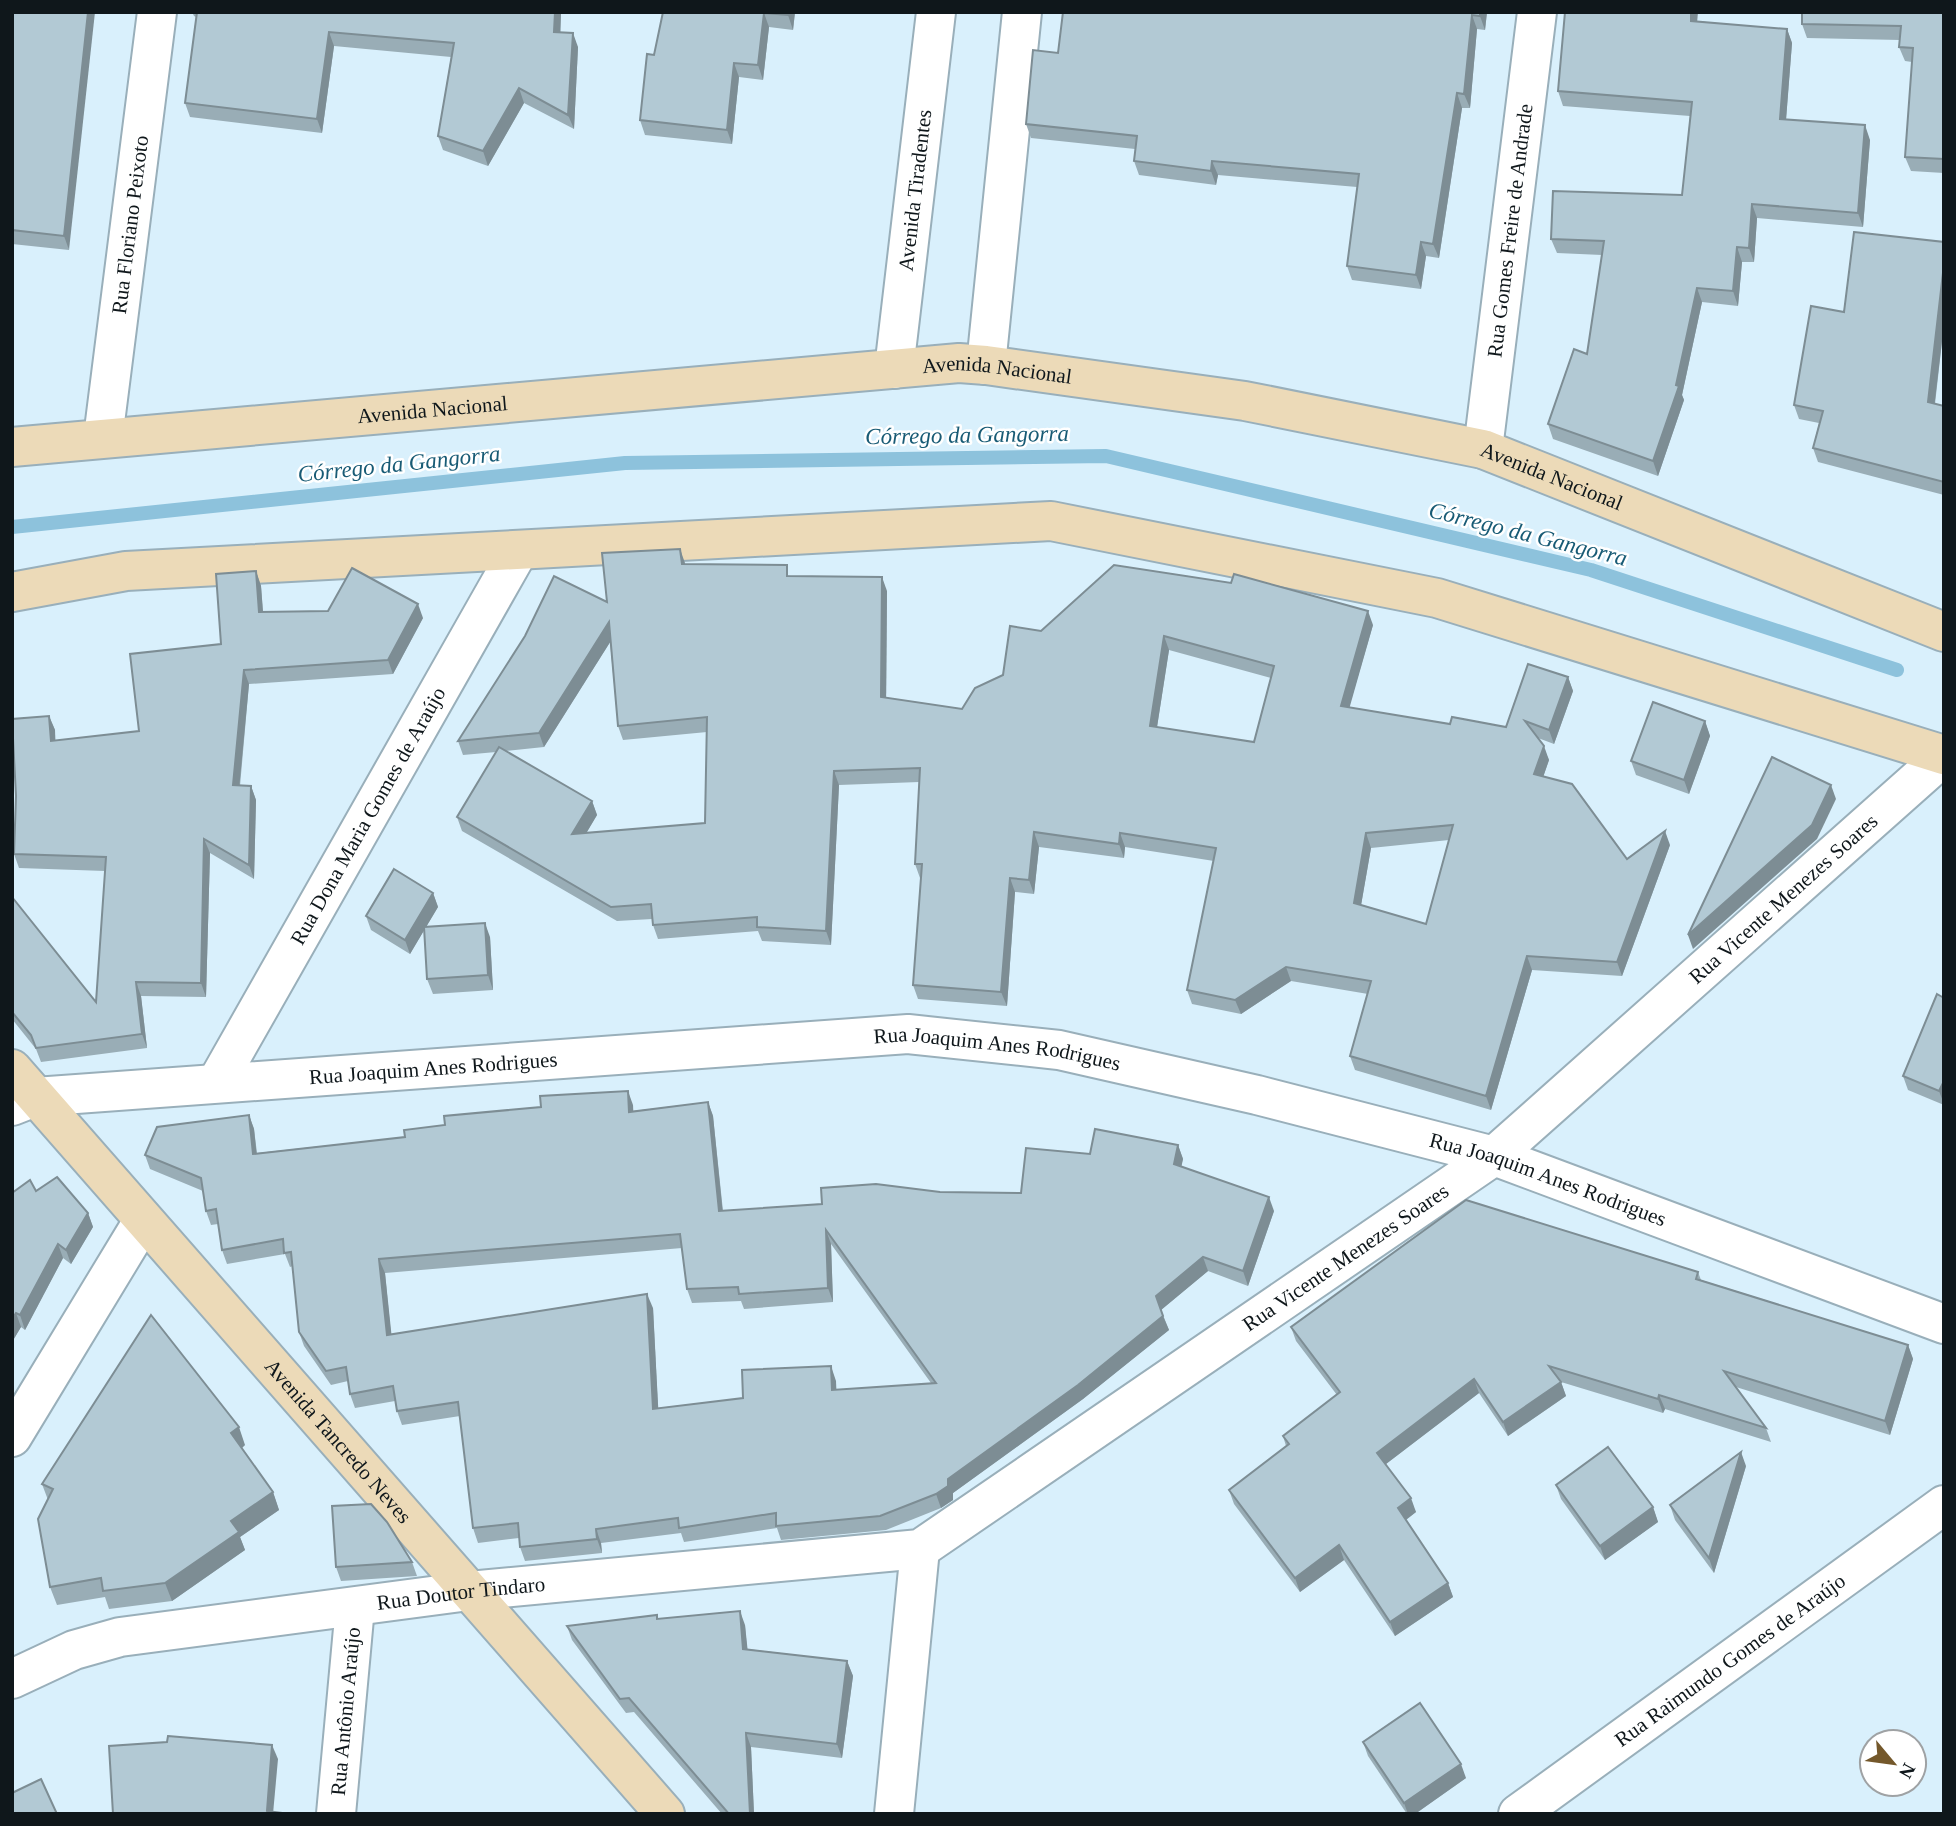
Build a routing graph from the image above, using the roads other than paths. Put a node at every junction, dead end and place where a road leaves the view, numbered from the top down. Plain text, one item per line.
1 (157, 12) edge
2 (936, 12) edge
3 (1022, 12) edge
4 (1537, 12) edge
5 (986, 365) junction
6 (894, 369) junction
7 (103, 438) junction
8 (12, 447) edge
9 (1483, 449) junction
10 (519, 550) junction
11 (12, 592) edge
12 (1944, 632) edge
13 (1944, 756) edge
14 (217, 1082) junction
15 (20, 1091) edge
16 (1494, 1156) junction
17 (143, 1221) junction
18 (1944, 1324) edge
19 (12, 1437) edge
20 (1944, 1505) edge
21 (920, 1549) junction
22 (469, 1591) junction
23 (355, 1607) junction
24 (12, 1679) edge
25 (337, 1814) edge
26 (665, 1814) edge
27 (894, 1814) edge
28 (1518, 1814) edge

1 - 7 street, Rua Floriano Peixoto
2 - 6 street, Avenida Tiradentes
3 - 5 street
4 - 9 street, Rua Gomes Freire de Andrade
5 - 6 street, Avenida Nacional
5 - 9 street, Avenida Nacional
6 - 7 street, Avenida Nacional
7 - 8 street, Avenida Nacional
9 - 12 street, Avenida Nacional
10 - 11 street
10 - 13 street
10 - 14 street, Rua Dona Maria Gomes de Araújo
13 - 16 street, Rua Vicente Menezes Soares
14 - 15 street, Rua Joaquim Anes Rodrigues
14 - 16 street, Rua Joaquim Anes Rodrigues
15 - 17 street, Avenida Tancredo Neves
16 - 18 street, Rua Joaquim Anes Rodrigues
16 - 21 street, Rua Vicente Menezes Soares
17 - 19 street
17 - 22 street, Avenida Tancredo Neves
20 - 28 street, Rua Raimundo Gomes de Araújo
21 - 22 street, Rua Doutor Tindaro
21 - 27 street
22 - 23 street, Rua Doutor Tindaro
22 - 26 street, Avenida Tancredo Neves
23 - 24 street, Rua Doutor Tindaro
23 - 25 street, Rua Antônio Araújo

